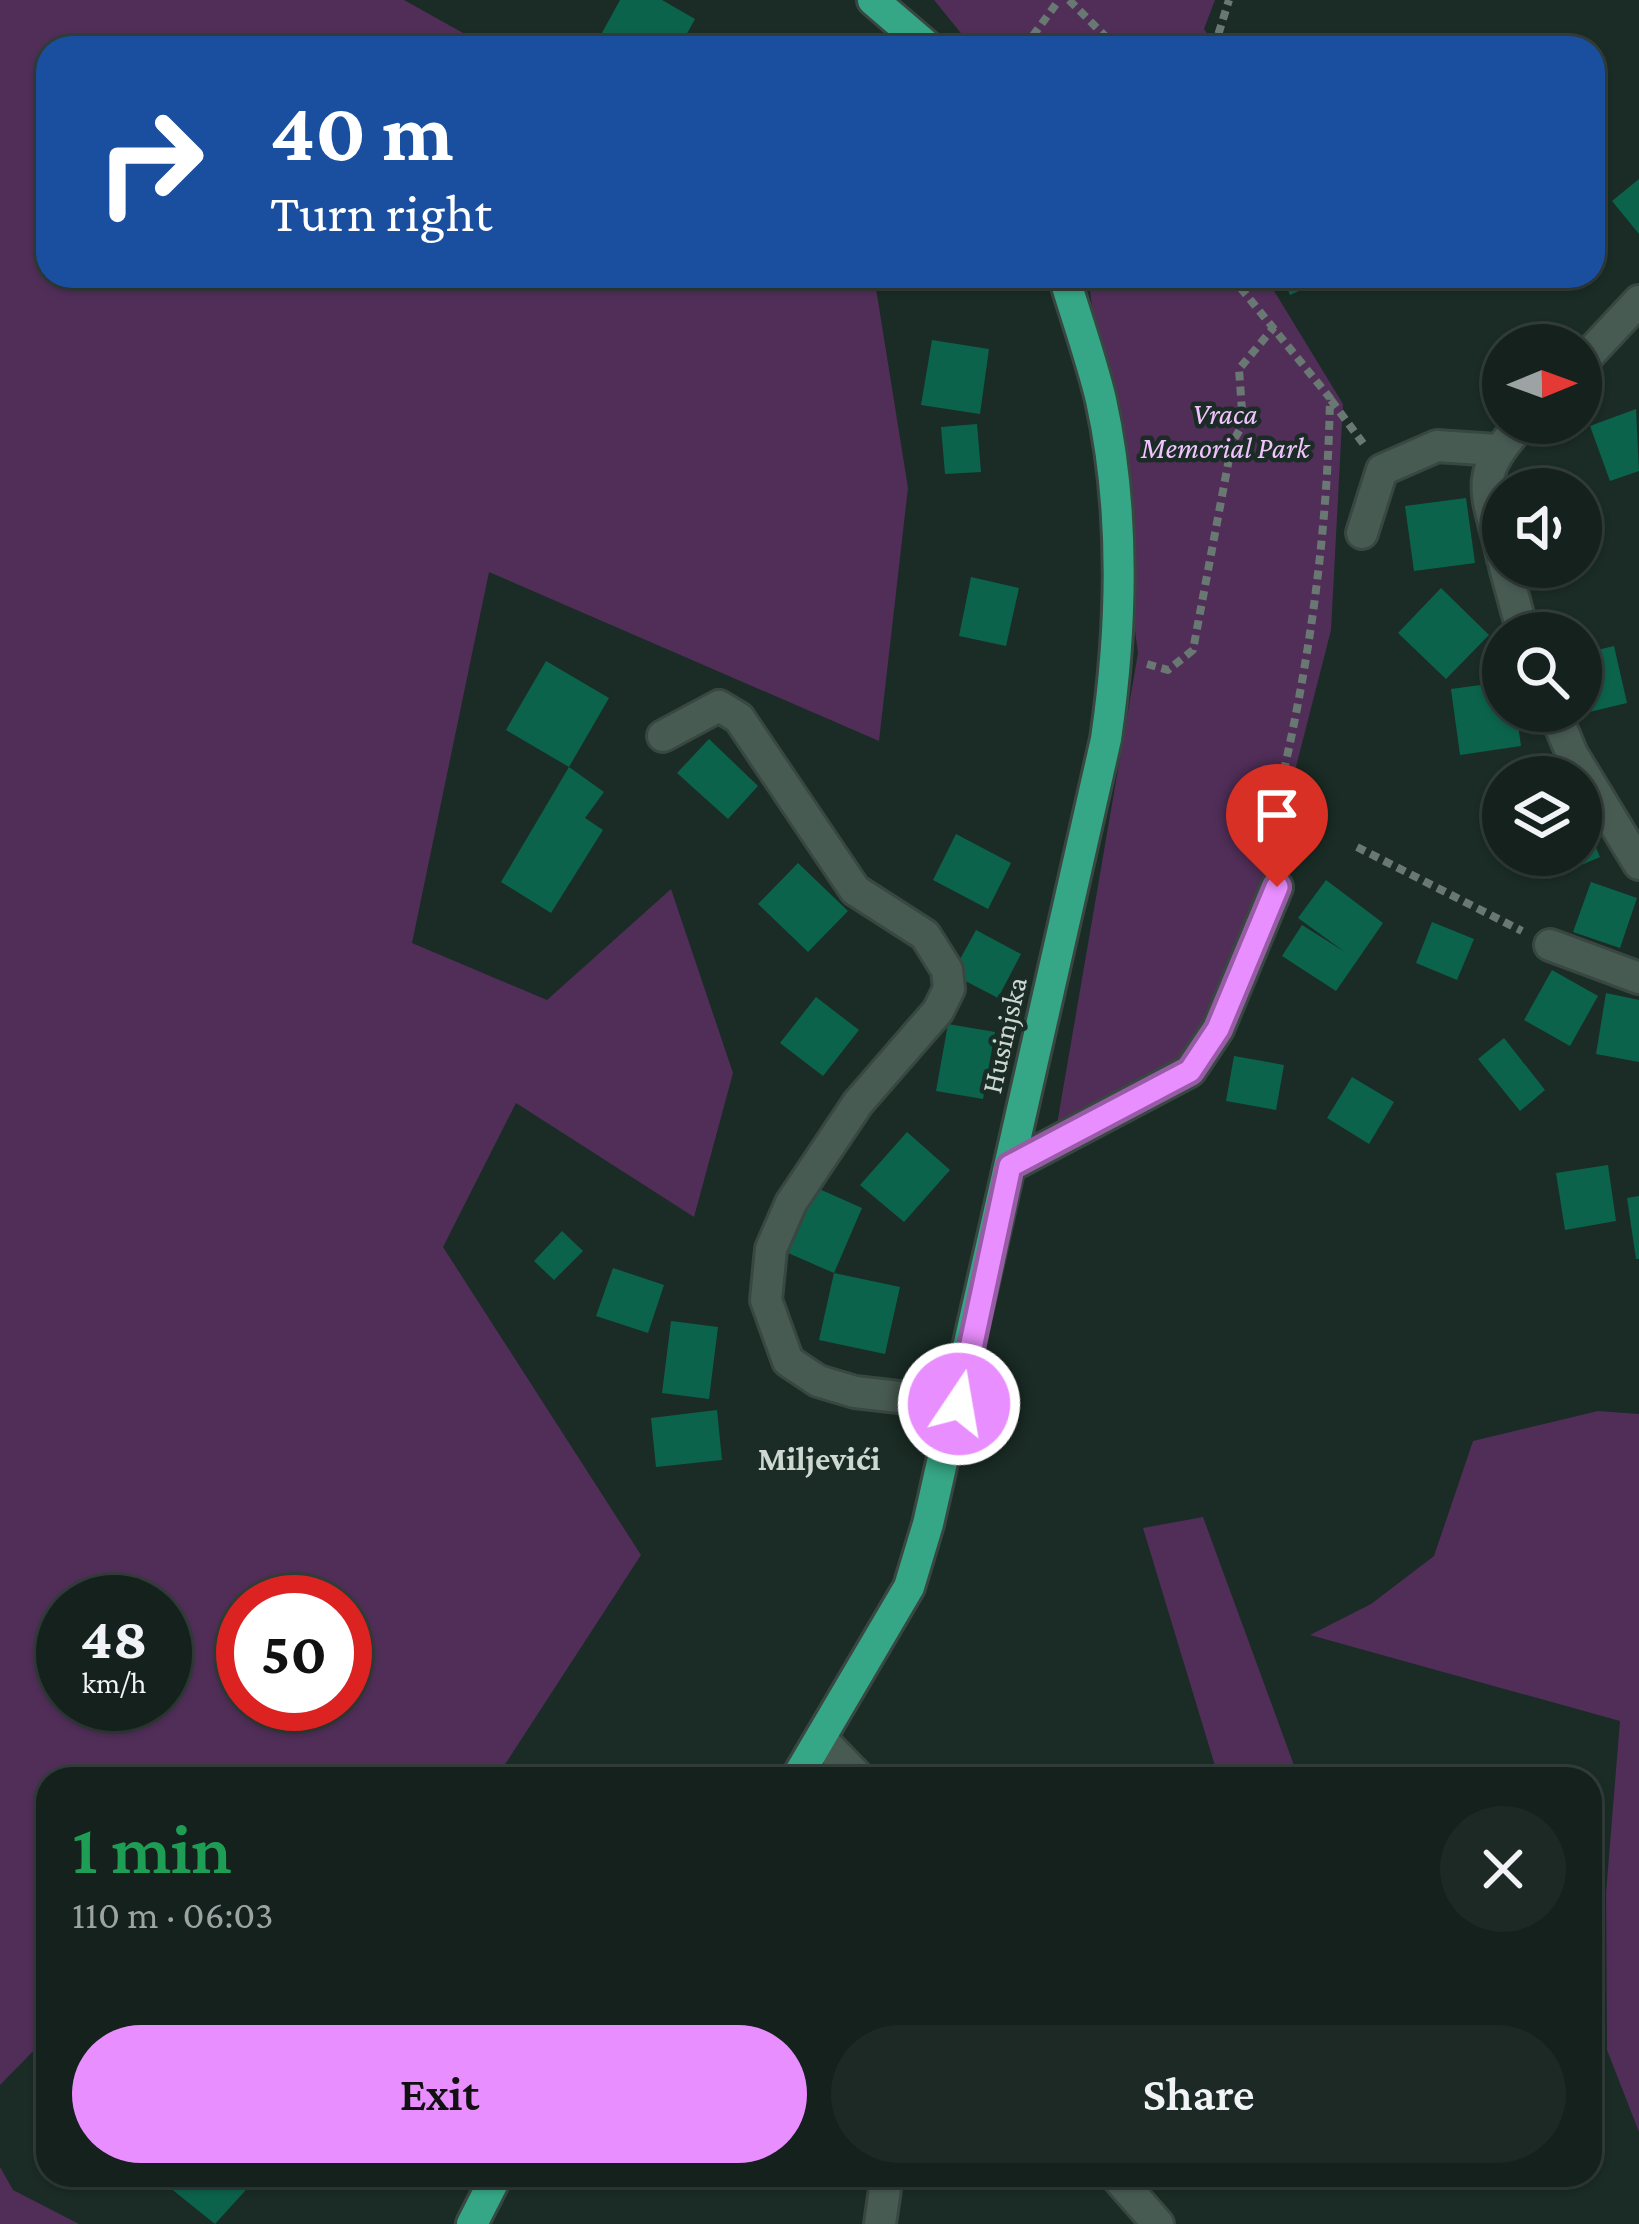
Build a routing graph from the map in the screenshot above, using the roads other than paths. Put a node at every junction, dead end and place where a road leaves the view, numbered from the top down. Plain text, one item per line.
1 (873, 0) edge
2 (915, 36) edge
3 (1068, 288) edge
4 (1639, 301) edge
5 (1602, 341) edge
6 (1502, 444) edge
7 (1496, 450) junction
8 (1488, 468) edge
9 (1362, 533) dead end
10 (1563, 732) edge
11 (663, 736) dead end
12 (1639, 864) edge
13 (1277, 887) dead end
14 (1550, 945) road end
15 (1639, 978) edge
16 (1010, 1166) junction
17 (959, 1404) junction
18 (823, 1741) junction
19 (805, 1767) edge
20 (848, 1767) edge
21 (491, 2187) edge
22 (885, 2187) edge
23 (1126, 2187) edge
24 (472, 2224) edge
25 (880, 2224) edge
26 (1158, 2224) edge

1 - 2 main road
3 - 16 main road, Husinjska
4 - 5 street
6 - 7 street
7 - 8 street
7 - 9 street
10 - 12 street
11 - 17 street
13 - 16 street
14 - 15 street
16 - 17 main road, Husinjska
17 - 18 main road, Husinjska
18 - 19 main road, Husinjska
18 - 20 street
21 - 24 main road
22 - 25 street
23 - 26 street

